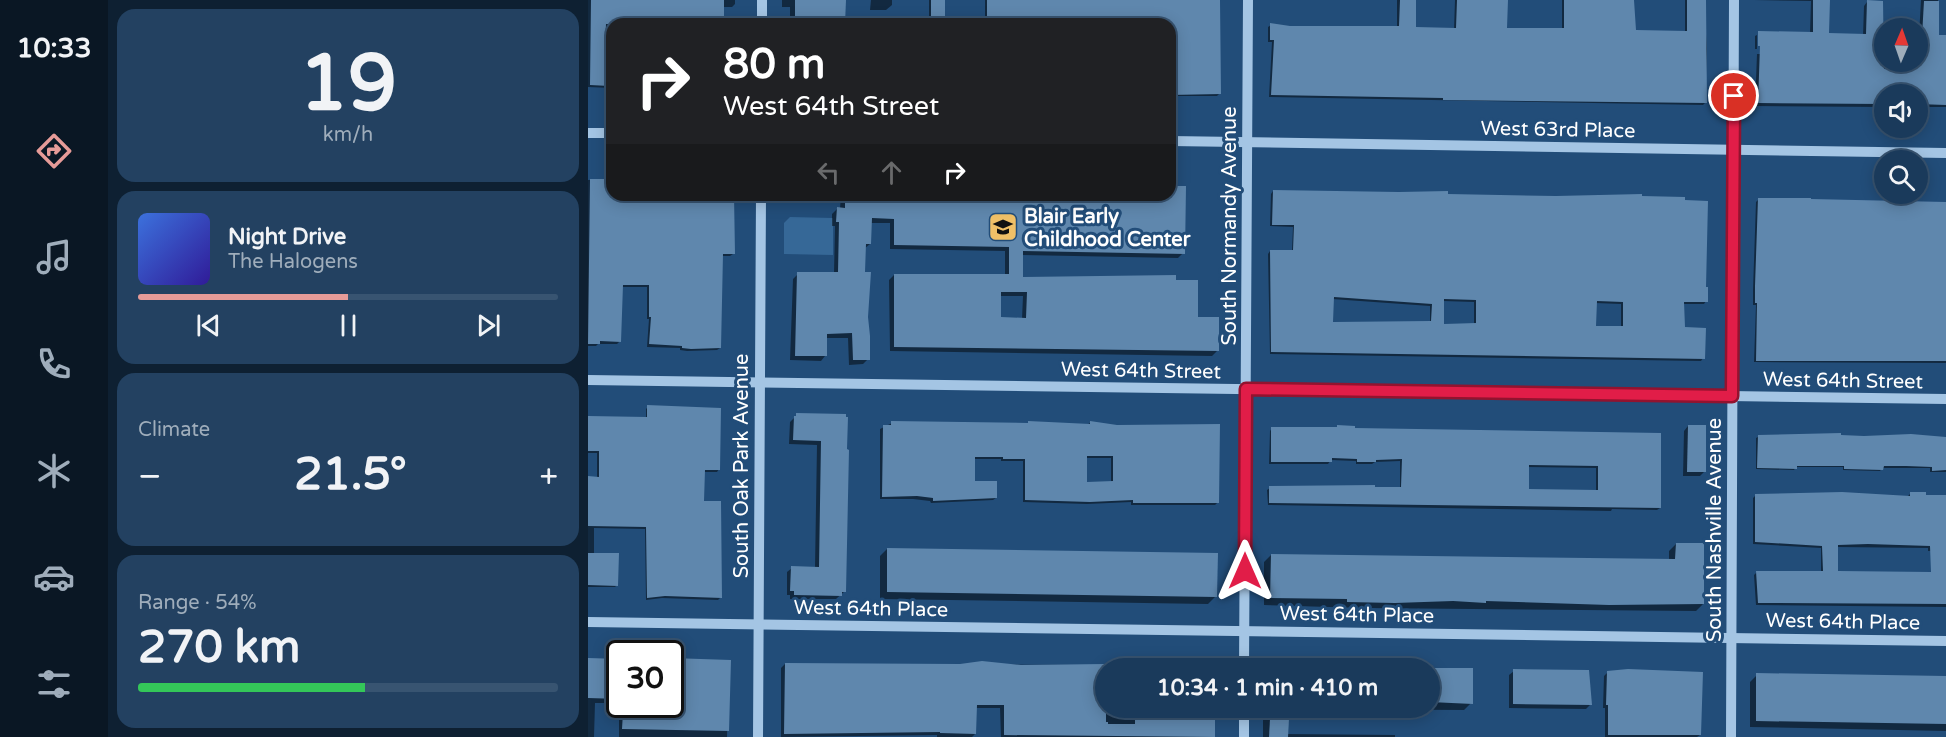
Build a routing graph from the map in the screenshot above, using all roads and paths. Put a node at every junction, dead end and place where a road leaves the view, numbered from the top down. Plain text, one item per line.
1 (762, 0) edge
2 (1248, 0) edge
3 (1734, 0) edge
4 (762, 18) edge
5 (588, 133) edge
6 (606, 133) edge
7 (1176, 141) edge
8 (1247, 142) junction
9 (1733, 150) junction
10 (1946, 153) edge
11 (761, 201) edge
12 (588, 380) edge
13 (759, 382) junction
14 (1246, 389) junction
15 (1732, 396) junction
16 (1946, 399) edge
17 (588, 622) edge
18 (757, 624) junction
19 (1245, 631) junction
20 (1731, 638) junction
21 (1946, 641) edge
22 (1244, 658) edge
23 (1244, 718) edge
24 (758, 737) edge
25 (1244, 737) edge
26 (1731, 737) edge

1 - 4 street
2 - 8 street, South Normandy Avenue
3 - 9 street, South Nashville Avenue
5 - 6 street
7 - 8 street, West 63rd Place
8 - 9 street, West 63rd Place
8 - 14 street, South Normandy Avenue
9 - 10 street, West 63rd Place
9 - 15 street, South Nashville Avenue
11 - 13 street, South Oak Park Avenue
12 - 13 street, West 64th Street
13 - 14 street, West 64th Street
13 - 18 street, South Oak Park Avenue
14 - 15 street, West 64th Street
14 - 19 street, South Normandy Avenue
15 - 16 street, West 64th Street
15 - 20 street, South Nashville Avenue
17 - 18 street, West 64th Place
18 - 19 street, West 64th Place
18 - 24 street, South Oak Park Avenue
19 - 20 street, West 64th Place
19 - 22 street, South Normandy Avenue
20 - 21 street, West 64th Place
20 - 26 street, South Nashville Avenue
23 - 25 street

